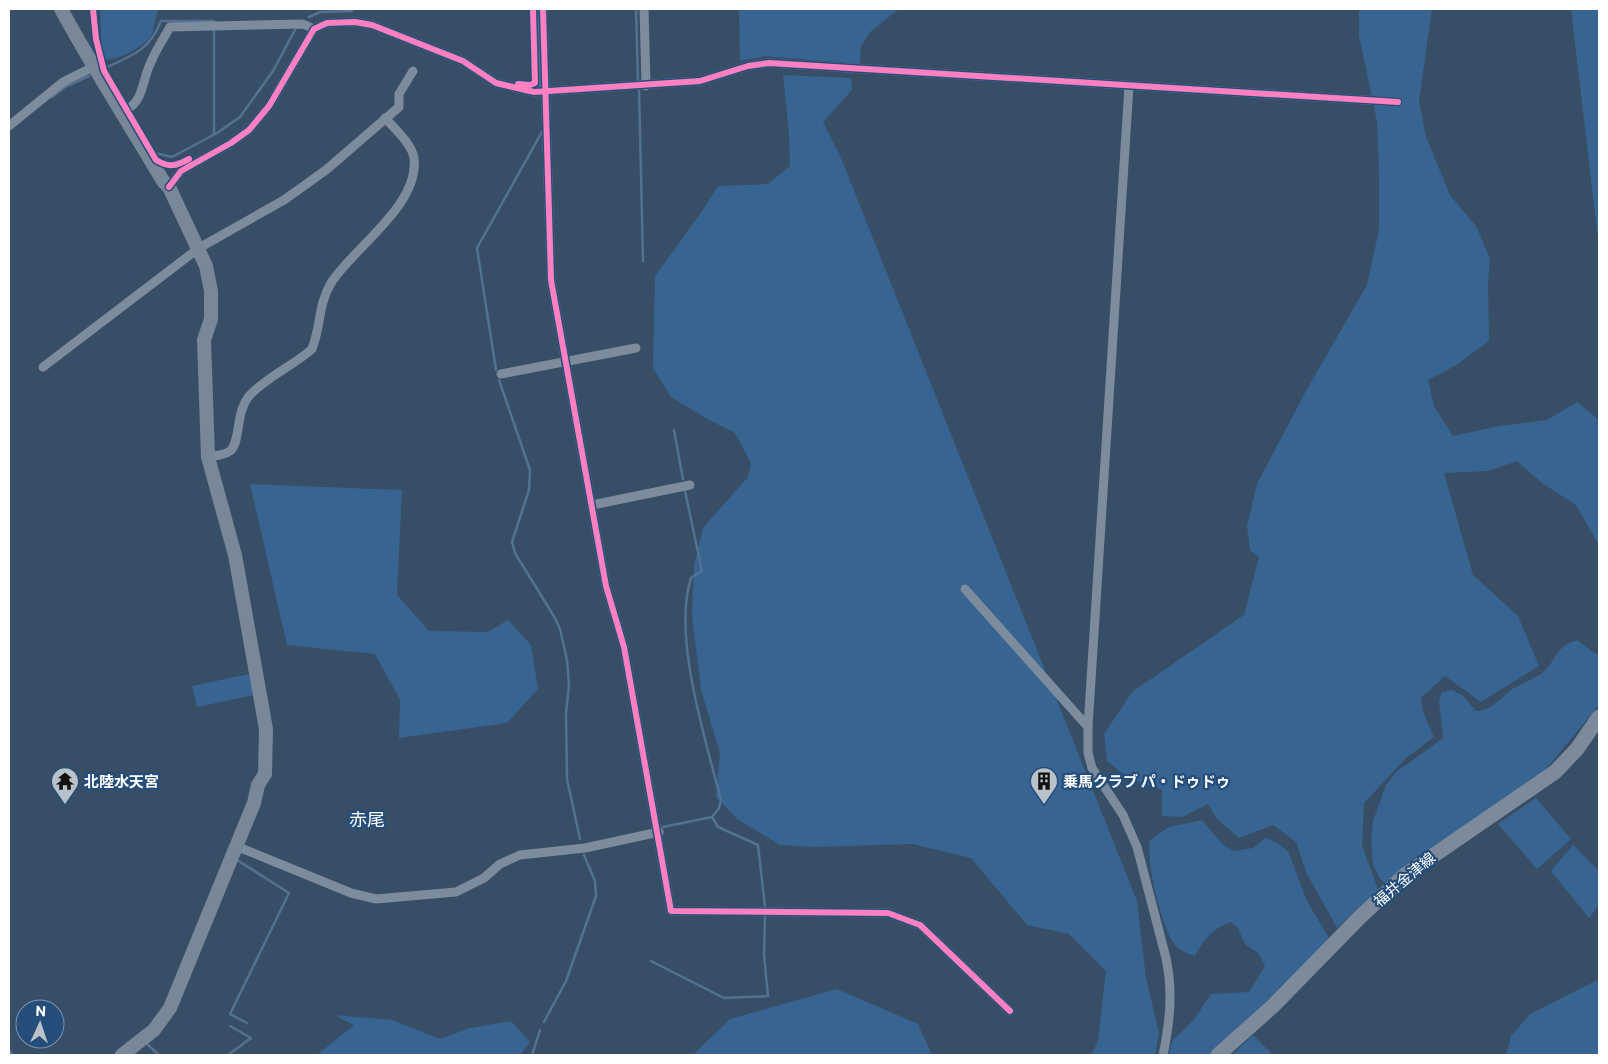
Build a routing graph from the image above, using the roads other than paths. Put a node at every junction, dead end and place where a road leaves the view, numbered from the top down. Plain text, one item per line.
1 (61, 9) edge
2 (544, 9) edge
3 (644, 9) edge
4 (314, 29) junction
5 (93, 67) junction
6 (413, 71) dead end
7 (646, 86) junction
8 (1129, 86) junction
9 (547, 92) junction
10 (1398, 102) dead end
11 (122, 112) junction
12 (385, 118) junction
13 (9, 126) edge
14 (169, 187) junction
15 (199, 248) junction
16 (636, 348) dead end
17 (565, 360) junction
18 (43, 367) dead end
19 (501, 374) dead end
20 (208, 457) junction
21 (690, 485) dead end
22 (592, 505) junction
23 (965, 588) dead end
24 (1599, 717) edge
25 (1088, 727) junction
26 (659, 832) junction
27 (236, 846) junction
28 (1010, 1011) dead end
29 (122, 1055) edge
30 (1164, 1055) edge
31 (1218, 1055) edge

1 - 5 street
2 - 9 street
3 - 7 street
4 - 9 street
4 - 11 street
4 - 14 street
5 - 11 street
5 - 13 street
6 - 12 street
7 - 8 street
7 - 9 street
8 - 10 street
8 - 25 street
9 - 17 street
11 - 14 street
12 - 15 street
12 - 20 street
14 - 15 street
15 - 18 street
15 - 20 street
16 - 17 street
17 - 19 street
17 - 22 street
20 - 27 street
21 - 22 street
22 - 26 street
23 - 25 street
24 - 31 main road, 福井金津線
25 - 30 street
26 - 27 street
26 - 28 street
27 - 29 street

